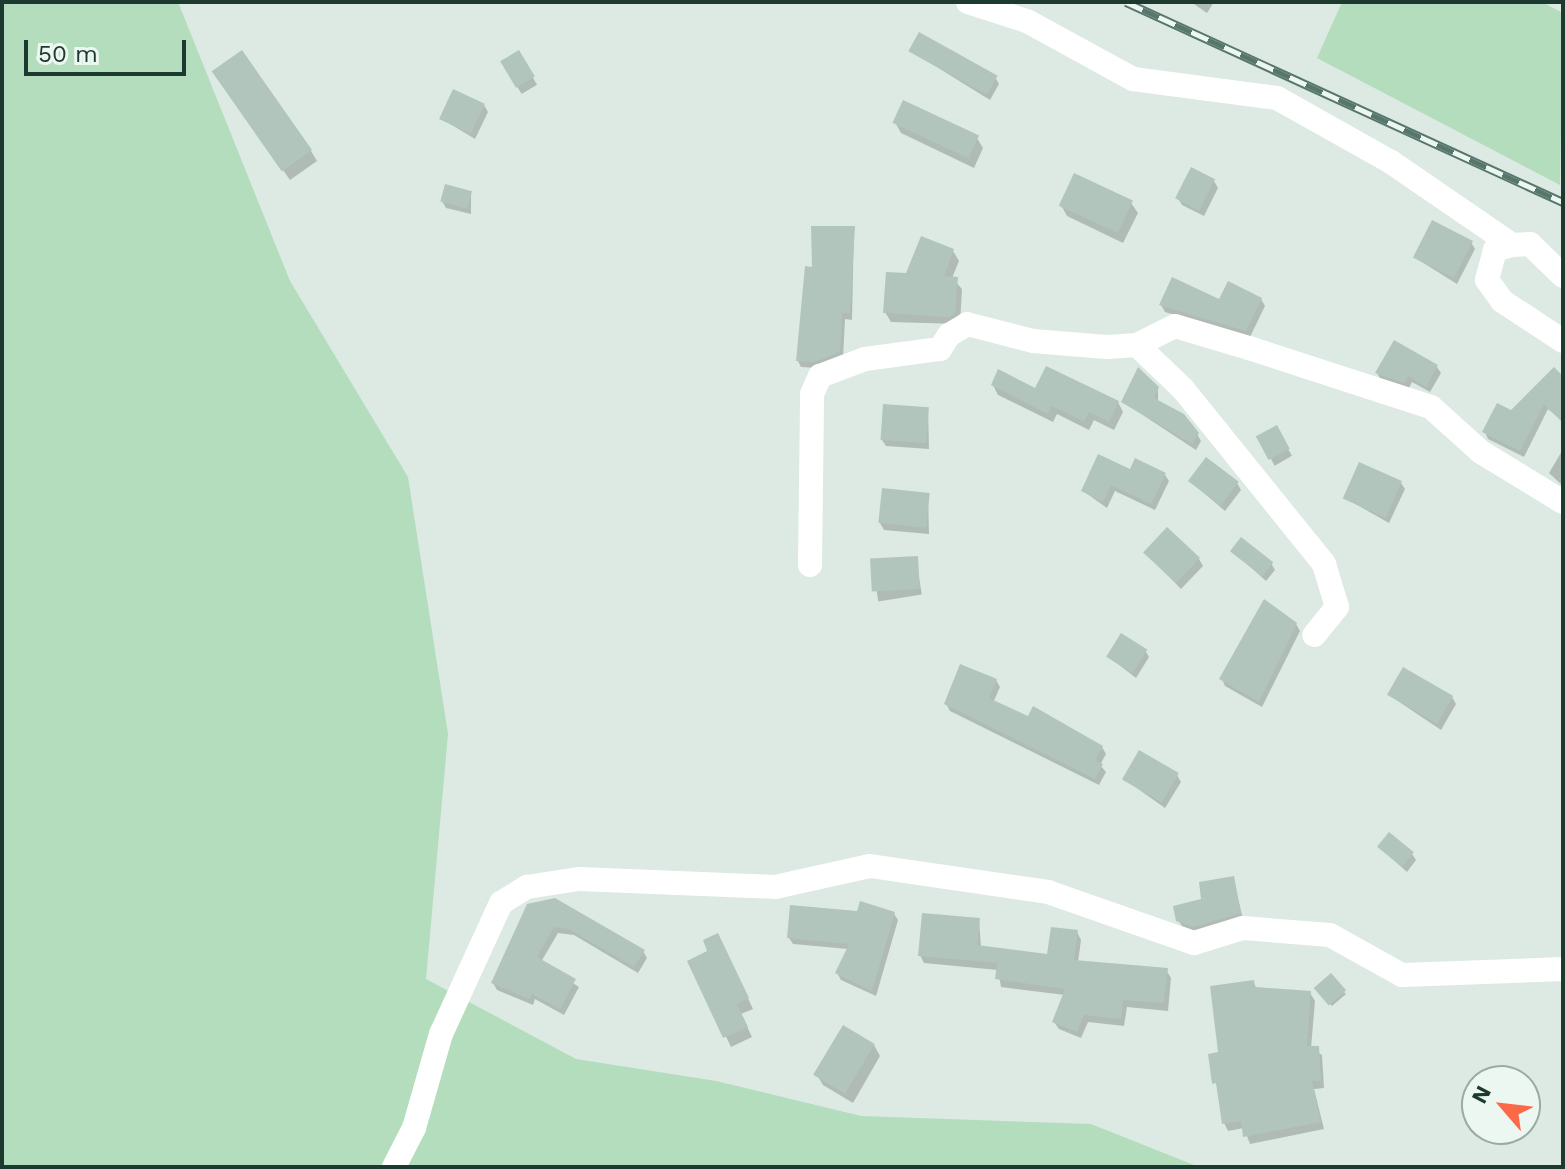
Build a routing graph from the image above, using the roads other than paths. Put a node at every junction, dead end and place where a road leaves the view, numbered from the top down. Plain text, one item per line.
1 (968, 2) edge
2 (1512, 245) junction
3 (1563, 276) edge
4 (1563, 341) edge
5 (1137, 345) junction
6 (1563, 502) edge
7 (810, 565) dead end
8 (1314, 635) dead end
9 (1563, 969) edge
10 (394, 1167) edge

1 - 2 street
2 - 3 street
2 - 4 street
5 - 6 street
5 - 7 street
5 - 8 street
9 - 10 street

